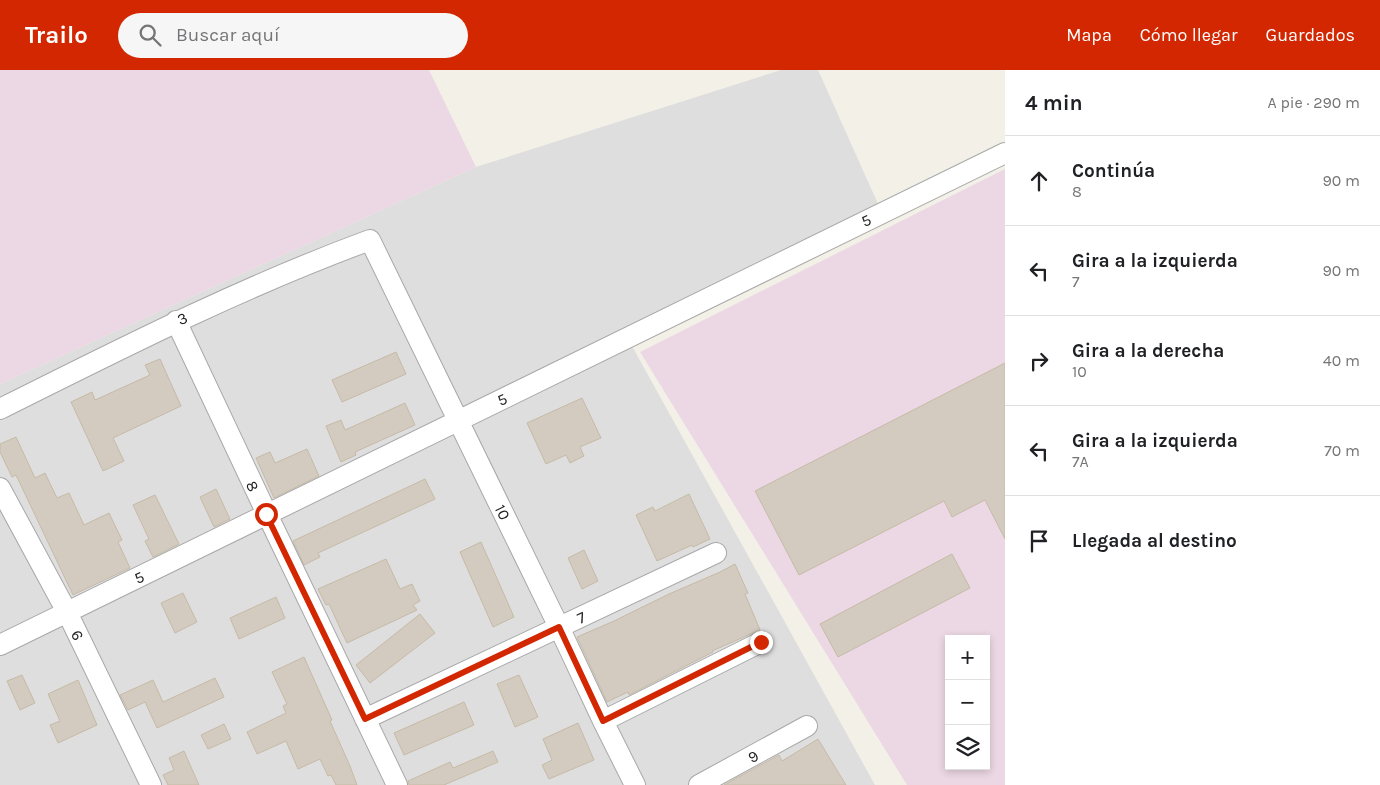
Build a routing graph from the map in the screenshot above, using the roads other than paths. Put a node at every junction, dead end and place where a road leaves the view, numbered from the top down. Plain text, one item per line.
1 (1005, 153) edge
2 (370, 240) joint
3 (176, 321) junction
4 (0, 409) edge
5 (458, 421) junction
6 (0, 488) edge
7 (266, 514) junction
8 (716, 553) dead end
9 (67, 612) junction
10 (559, 627) junction
11 (761, 642) dead end
12 (0, 645) edge
13 (365, 719) junction
14 (603, 721) junction
15 (807, 726) dead end
16 (152, 785) edge
17 (397, 785) edge
18 (636, 785) edge
19 (699, 785) edge

1 - 5 street, 5
2 - 3 street, 3
2 - 5 street, 10
3 - 4 street, 3
3 - 7 street, 8
5 - 7 street, 5
5 - 10 street, 10
6 - 9 street, 6
7 - 9 street, 5
7 - 13 street, 8
8 - 10 street, 7
9 - 12 street, 5
9 - 16 street, 6
10 - 13 street, 7
10 - 14 street, 10
11 - 14 street
13 - 17 street, 8
14 - 18 street, 10
15 - 19 street, 9

